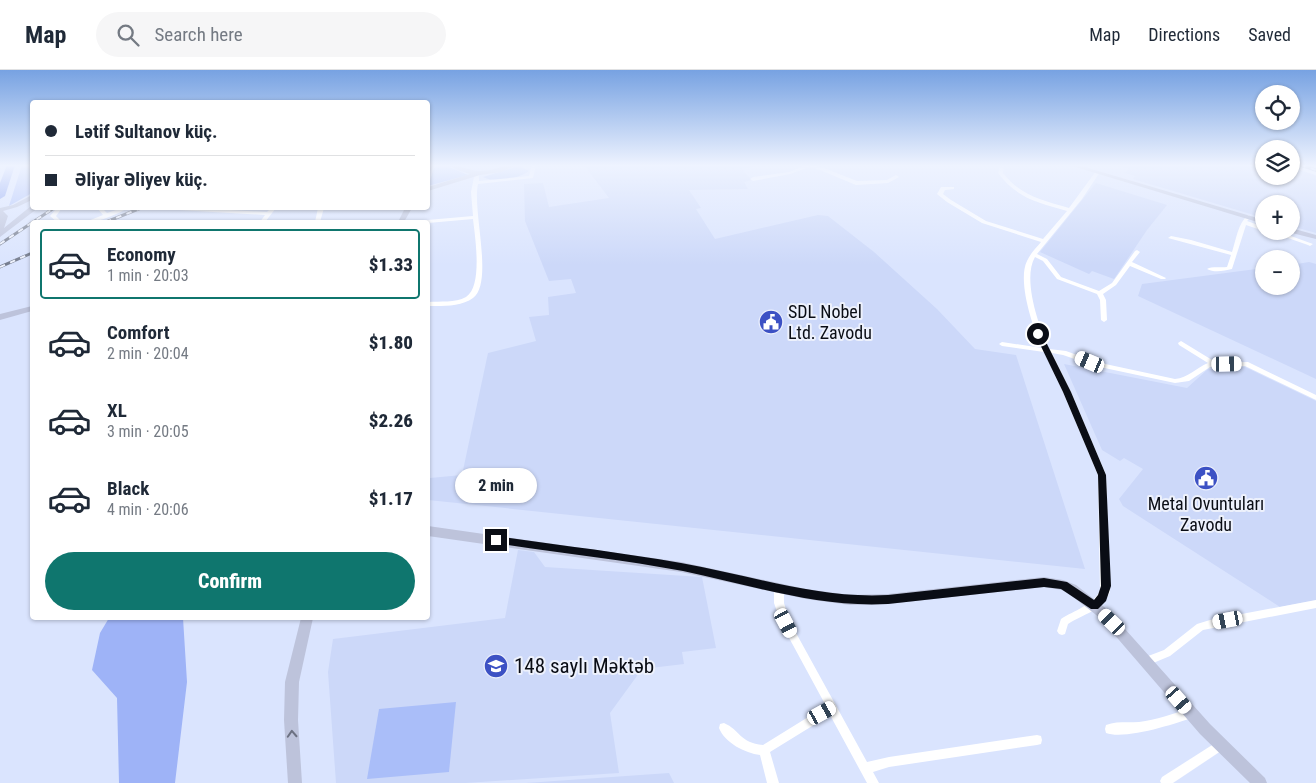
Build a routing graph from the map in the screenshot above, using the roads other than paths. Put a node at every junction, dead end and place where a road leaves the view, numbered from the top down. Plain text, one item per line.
1 (30, 198) edge
2 (474, 198) edge
3 (945, 198) edge
4 (1031, 198) edge
5 (1079, 198) edge
6 (1179, 198) edge
7 (30, 203) edge
8 (31, 210) edge
9 (58, 210) edge
10 (101, 210) edge
11 (121, 210) edge
12 (208, 210) edge
13 (271, 210) edge
14 (1070, 210) junction
15 (0, 212) edge
16 (268, 214) junction
17 (107, 216) junction
18 (476, 217) junction
19 (58, 220) edge
20 (96, 220) edge
21 (264, 220) edge
22 (1246, 220) junction
23 (430, 221) edge
24 (1255, 221) edge
25 (1255, 224) edge
26 (0, 229) edge
27 (1300, 233) edge
28 (0, 235) edge
29 (1171, 238) dead end
30 (1316, 238) edge
31 (1298, 240) edge
32 (1044, 241) junction
33 (1310, 244) dead end
34 (1137, 252) dead end
35 (1034, 254) junction
36 (1234, 254) junction
37 (1129, 263) junction
38 (1210, 269) dead end
39 (1163, 278) dead end
40 (1100, 293) junction
41 (430, 304) edge
42 (30, 309) edge
43 (0, 317) edge
44 (1104, 320) dead end
45 (1181, 343) dead end
46 (1002, 344) dead end
47 (1046, 350) junction
48 (1214, 364) junction
49 (1316, 398) edge
50 (430, 531) edge
51 (779, 589) junction
52 (1316, 604) edge
53 (1094, 606) junction
54 (306, 620) edge
55 (1062, 630) dead end
56 (1146, 661) junction
57 (832, 708) junction
58 (1190, 713) junction
59 (724, 728) dead end
60 (1110, 729) dead end
61 (1037, 740) dead end
62 (1220, 745) junction
63 (764, 750) junction
64 (865, 768) junction
65 (1166, 780) dead end
66 (295, 783) edge
67 (773, 783) edge
68 (873, 783) edge
69 (1260, 783) edge

1 - 15 street
2 - 18 street
3 - 32 street
4 - 14 street
5 - 14 street
6 - 22 street
7 - 15 street
8 - 28 street
9 - 19 street
10 - 17 street
11 - 17 street
12 - 16 street
13 - 16 street
14 - 32 street
15 - 26 street
16 - 21 street
17 - 20 street
18 - 23 street
18 - 41 street
22 - 24 street
22 - 25 street
22 - 36 street
27 - 30 street
29 - 36 street
31 - 33 street
32 - 35 street
34 - 37 street
35 - 40 street
35 - 47 street
36 - 38 street
37 - 39 street
37 - 40 street
40 - 44 street
42 - 43 street
45 - 48 street
46 - 47 street
47 - 48 street
47 - 53 street
48 - 49 street
50 - 51 street
51 - 53 street
51 - 57 street
52 - 56 street
53 - 55 street
53 - 56 street
66 -> 54 street
56 - 58 street
57 - 63 street
57 - 64 street
58 - 60 street
58 - 62 street
59 - 63 street
61 - 64 street
62 - 65 street
62 - 69 street
63 - 67 street
64 - 68 street

